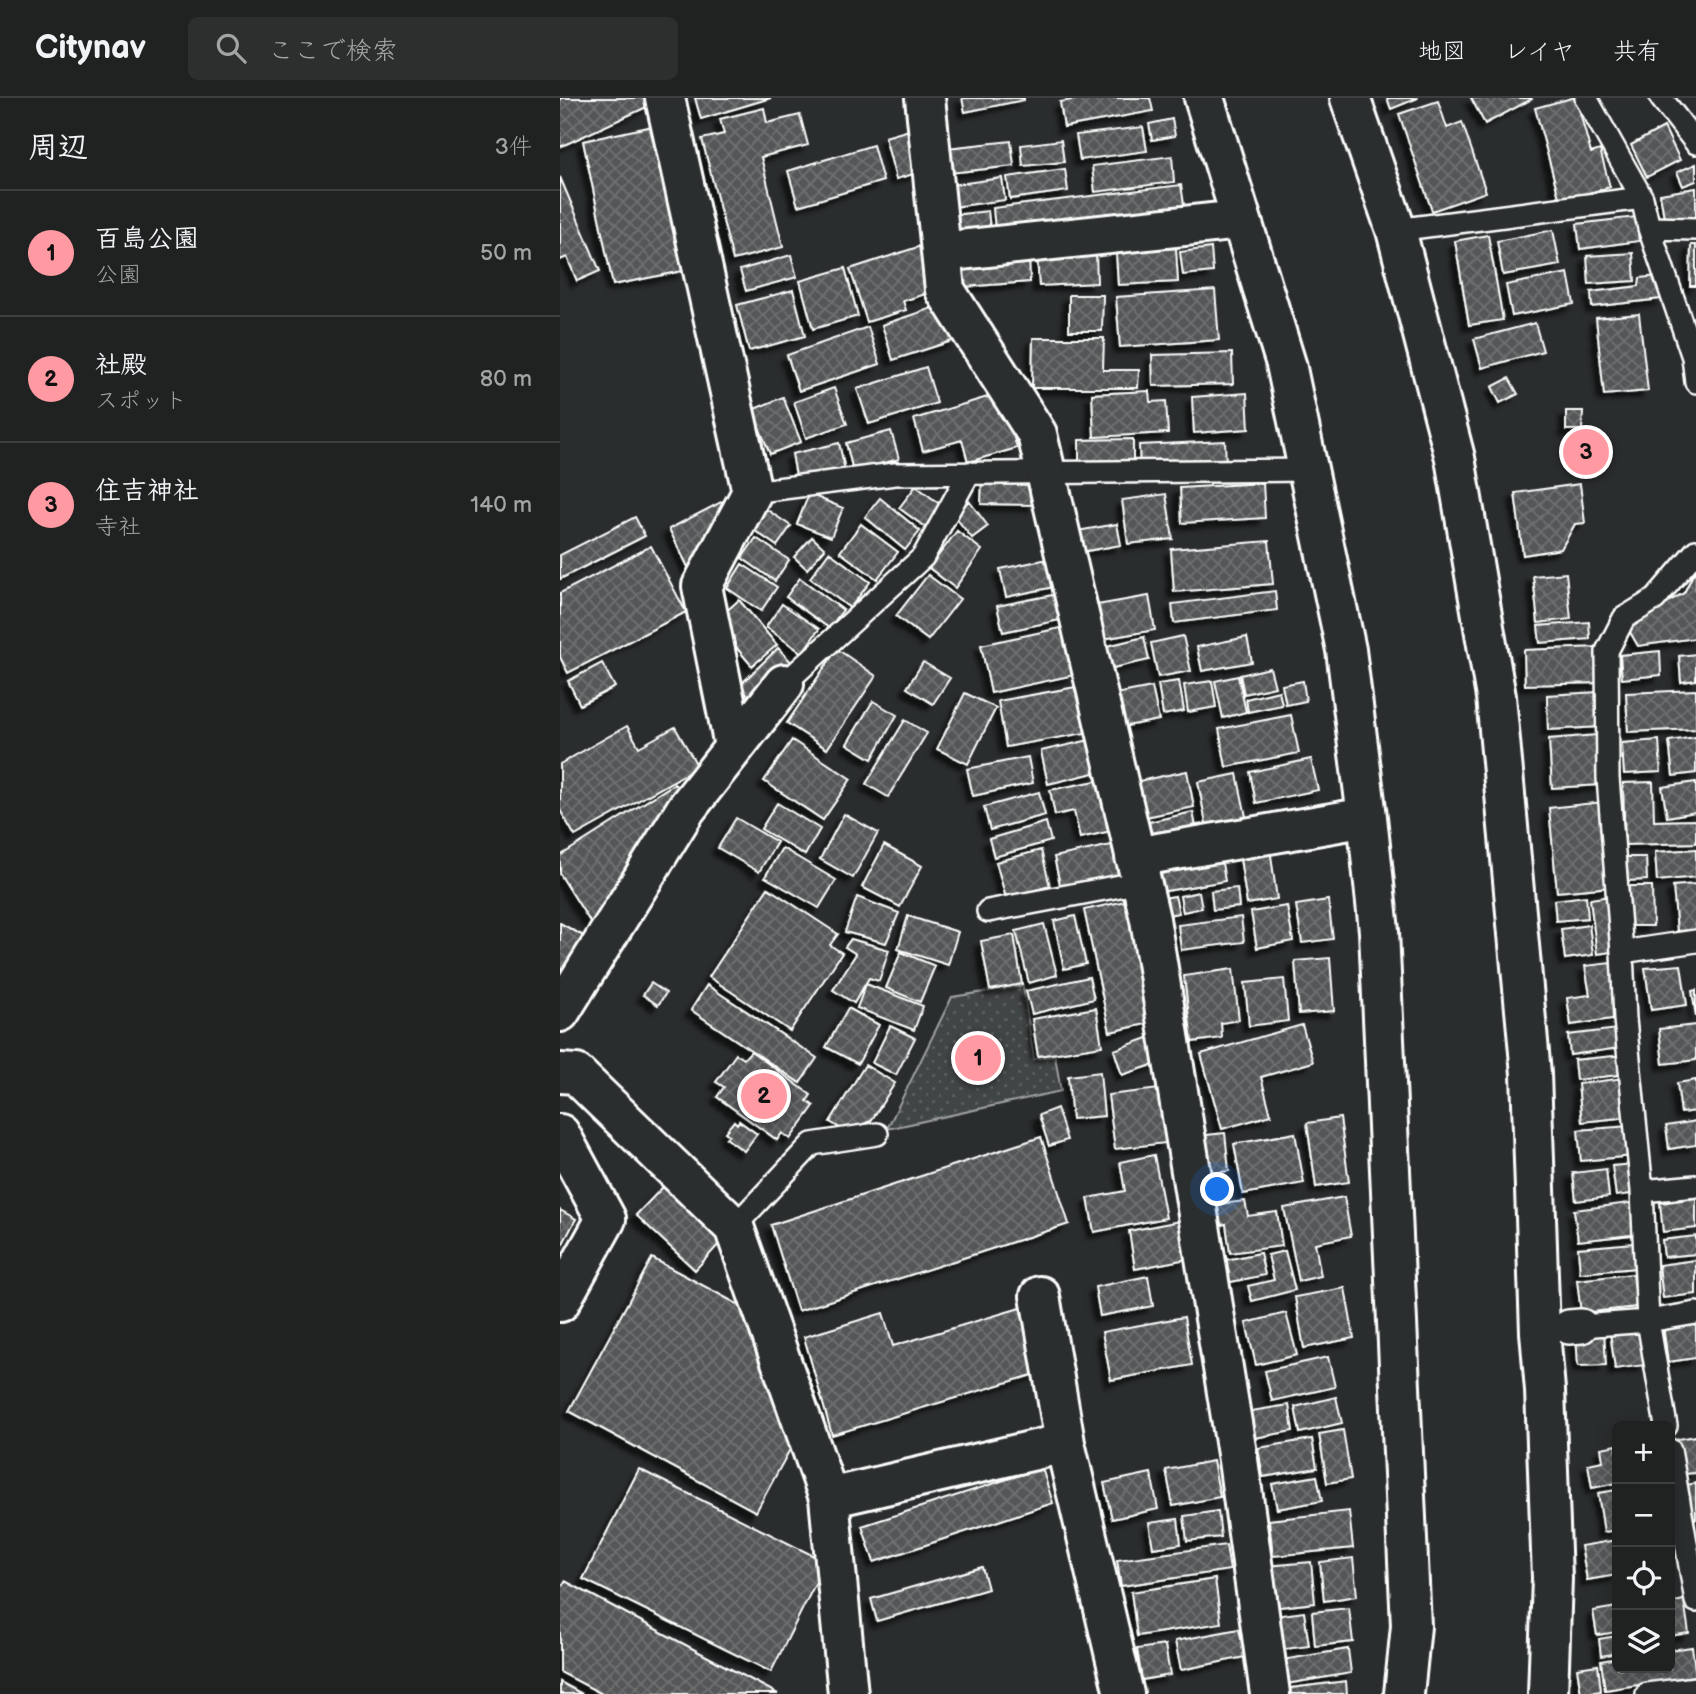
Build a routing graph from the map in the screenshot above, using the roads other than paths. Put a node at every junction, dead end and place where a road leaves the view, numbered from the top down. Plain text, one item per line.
1 (665, 98) edge
2 (925, 98) edge
3 (1204, 98) edge
4 (1350, 98) edge
5 (1587, 98) edge
6 (1661, 98) edge
7 (1696, 143) edge
8 (1642, 198) junction
9 (1240, 220) junction
10 (1649, 228) junction
11 (1696, 229) edge
12 (1396, 230) junction
13 (941, 252) junction
14 (1696, 382) edge
15 (1307, 470) junction
16 (1046, 472) junction
17 (969, 473) junction
18 (752, 492) junction
19 (1696, 551) edge
20 (784, 684) joint
21 (734, 746) junction
22 (1367, 817) junction
23 (1138, 870) junction
24 (988, 911) dead end
25 (1696, 941) edge
26 (1622, 952) junction
27 (560, 1012) edge
28 (560, 1073) edge
29 (560, 1134) edge
30 (877, 1134) dead end
31 (1696, 1186) edge
32 (1642, 1191) junction
33 (734, 1227) junction
34 (1040, 1296) dead end
35 (560, 1301) edge
36 (1696, 1313) edge
37 (1648, 1321) junction
38 (1575, 1327) dead end
39 (1665, 1421) edge
40 (1065, 1443) junction
41 (1675, 1476) edge
42 (829, 1498) junction
43 (1693, 1569) edge
44 (1696, 1601) edge
45 (1696, 1688) edge
46 (848, 1694) edge
47 (1124, 1694) edge
48 (1270, 1694) edge
49 (1404, 1694) edge
50 (1548, 1694) edge
51 (1647, 1694) edge

1 - 18 street
2 - 13 street
3 - 9 street
4 - 12 street
5 - 8 lane
6 - 7 lane
8 - 10 lane
8 - 12 lane
9 - 13 street
9 - 15 street
10 - 11 lane
10 - 14 lane
12 - 50 street
13 - 16 street
15 - 16 lane
15 - 22 street
16 - 17 lane
16 - 23 street
17 - 18 lane
17 - 20 lane
18 - 21 street
19 - 26 lane
20 - 21 street
21 - 27 street
22 - 23 street
22 - 49 street
23 - 24 lane
23 - 48 street
25 - 26 lane
26 - 32 lane
28 - 33 street
29 - 35 street
30 - 33 lane
31 - 32 lane
32 - 37 lane
33 - 42 street
34 - 40 street
36 - 37 lane
37 - 38 lane
37 - 39 lane
40 - 42 street
40 - 47 street
41 - 43 lane
42 - 46 street
43 - 44 lane
45 - 51 lane

